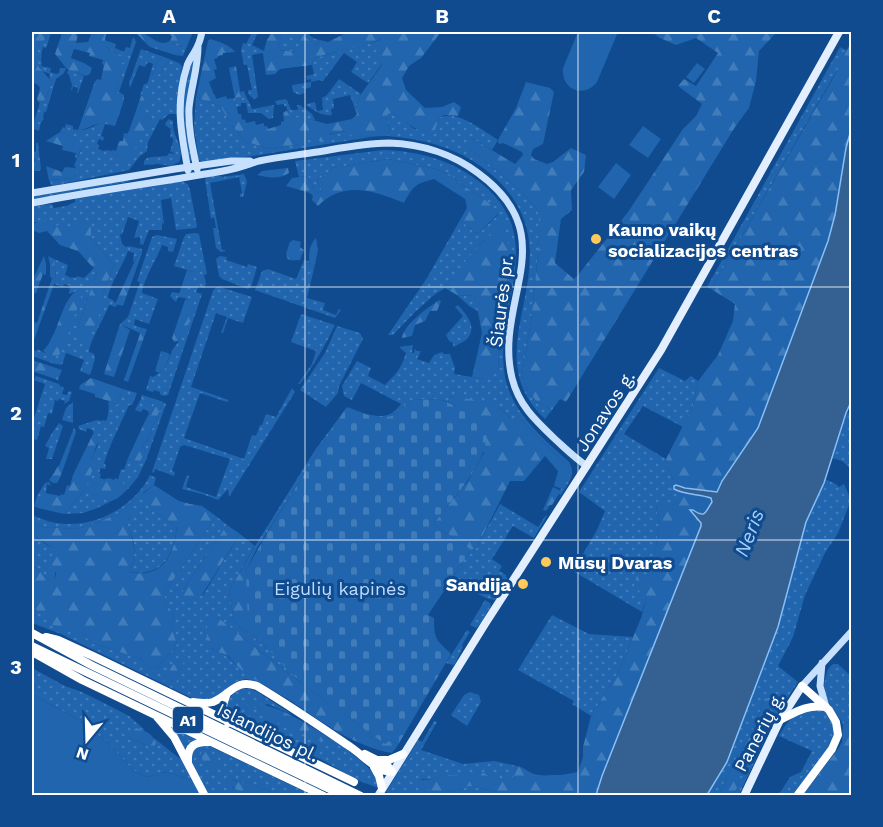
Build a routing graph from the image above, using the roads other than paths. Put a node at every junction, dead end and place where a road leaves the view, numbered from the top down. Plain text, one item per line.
1 (202, 32) edge
2 (839, 32) edge
3 (259, 161) junction
4 (192, 167) junction
5 (198, 175) junction
6 (132, 176) junction
7 (190, 176) junction
8 (133, 185) junction
9 (32, 193) edge
10 (32, 203) edge
11 (587, 466) junction
12 (852, 631) edge
13 (32, 633) edge
14 (32, 646) edge
15 (32, 651) edge
16 (822, 662) junction
17 (802, 686) junction
18 (227, 693) junction
19 (184, 700) junction
20 (826, 707) junction
21 (150, 711) junction
22 (226, 717) junction
23 (780, 720) junction
24 (231, 733) junction
25 (215, 743) junction
26 (403, 754) junction
27 (188, 762) junction
28 (376, 762) junction
29 (392, 772) junction
30 (349, 789) edge
31 (380, 792) edge
32 (205, 795) edge
33 (324, 795) edge
34 (361, 795) edge
35 (744, 795) edge
36 (797, 795) edge

1 - 4 main road
2 - 11 main road, Jonavos g.
3 - 4 main road, Šiaurės pr.
3 - 5 main road, Šiaurės pr.
3 - 11 main road, Šiaurės pr.
4 - 5 main road
4 - 6 main road, Šiaurės pr.
4 - 7 main road
5 - 7 main road, Šiaurės pr.
6 - 8 main road
6 - 9 main road, Šiaurės pr.
7 - 8 main road, Šiaurės pr.
8 - 10 main road, Šiaurės pr.
11 - 26 main road, Jonavos g.
12 - 16 main road, Panerių g.
13 - 19 highway
13 - 24 highway, Islandijos pl. / A1
14 - 30 highway, Islandijos pl. / A1
15 - 21 highway
16 - 17 main road, Panerių g.
16 - 20 main road
17 - 20 highway
17 - 23 main road, Panerių g.
18 - 19 highway
18 - 22 highway
18 - 28 highway
19 - 22 highway
20 - 23 highway
20 - 36 highway
21 - 25 highway
21 - 27 highway
22 - 24 highway
22 - 30 highway
23 - 35 main road, Panerių g.
24 - 30 highway, Islandijos pl. / A1
25 - 27 highway
25 - 33 highway
26 - 28 highway
26 - 29 main road, Jonavos g.
27 - 32 highway
28 - 29 highway
28 - 31 highway
29 - 31 main road, Jonavos g.
30 - 34 highway, Islandijos pl. / A1

